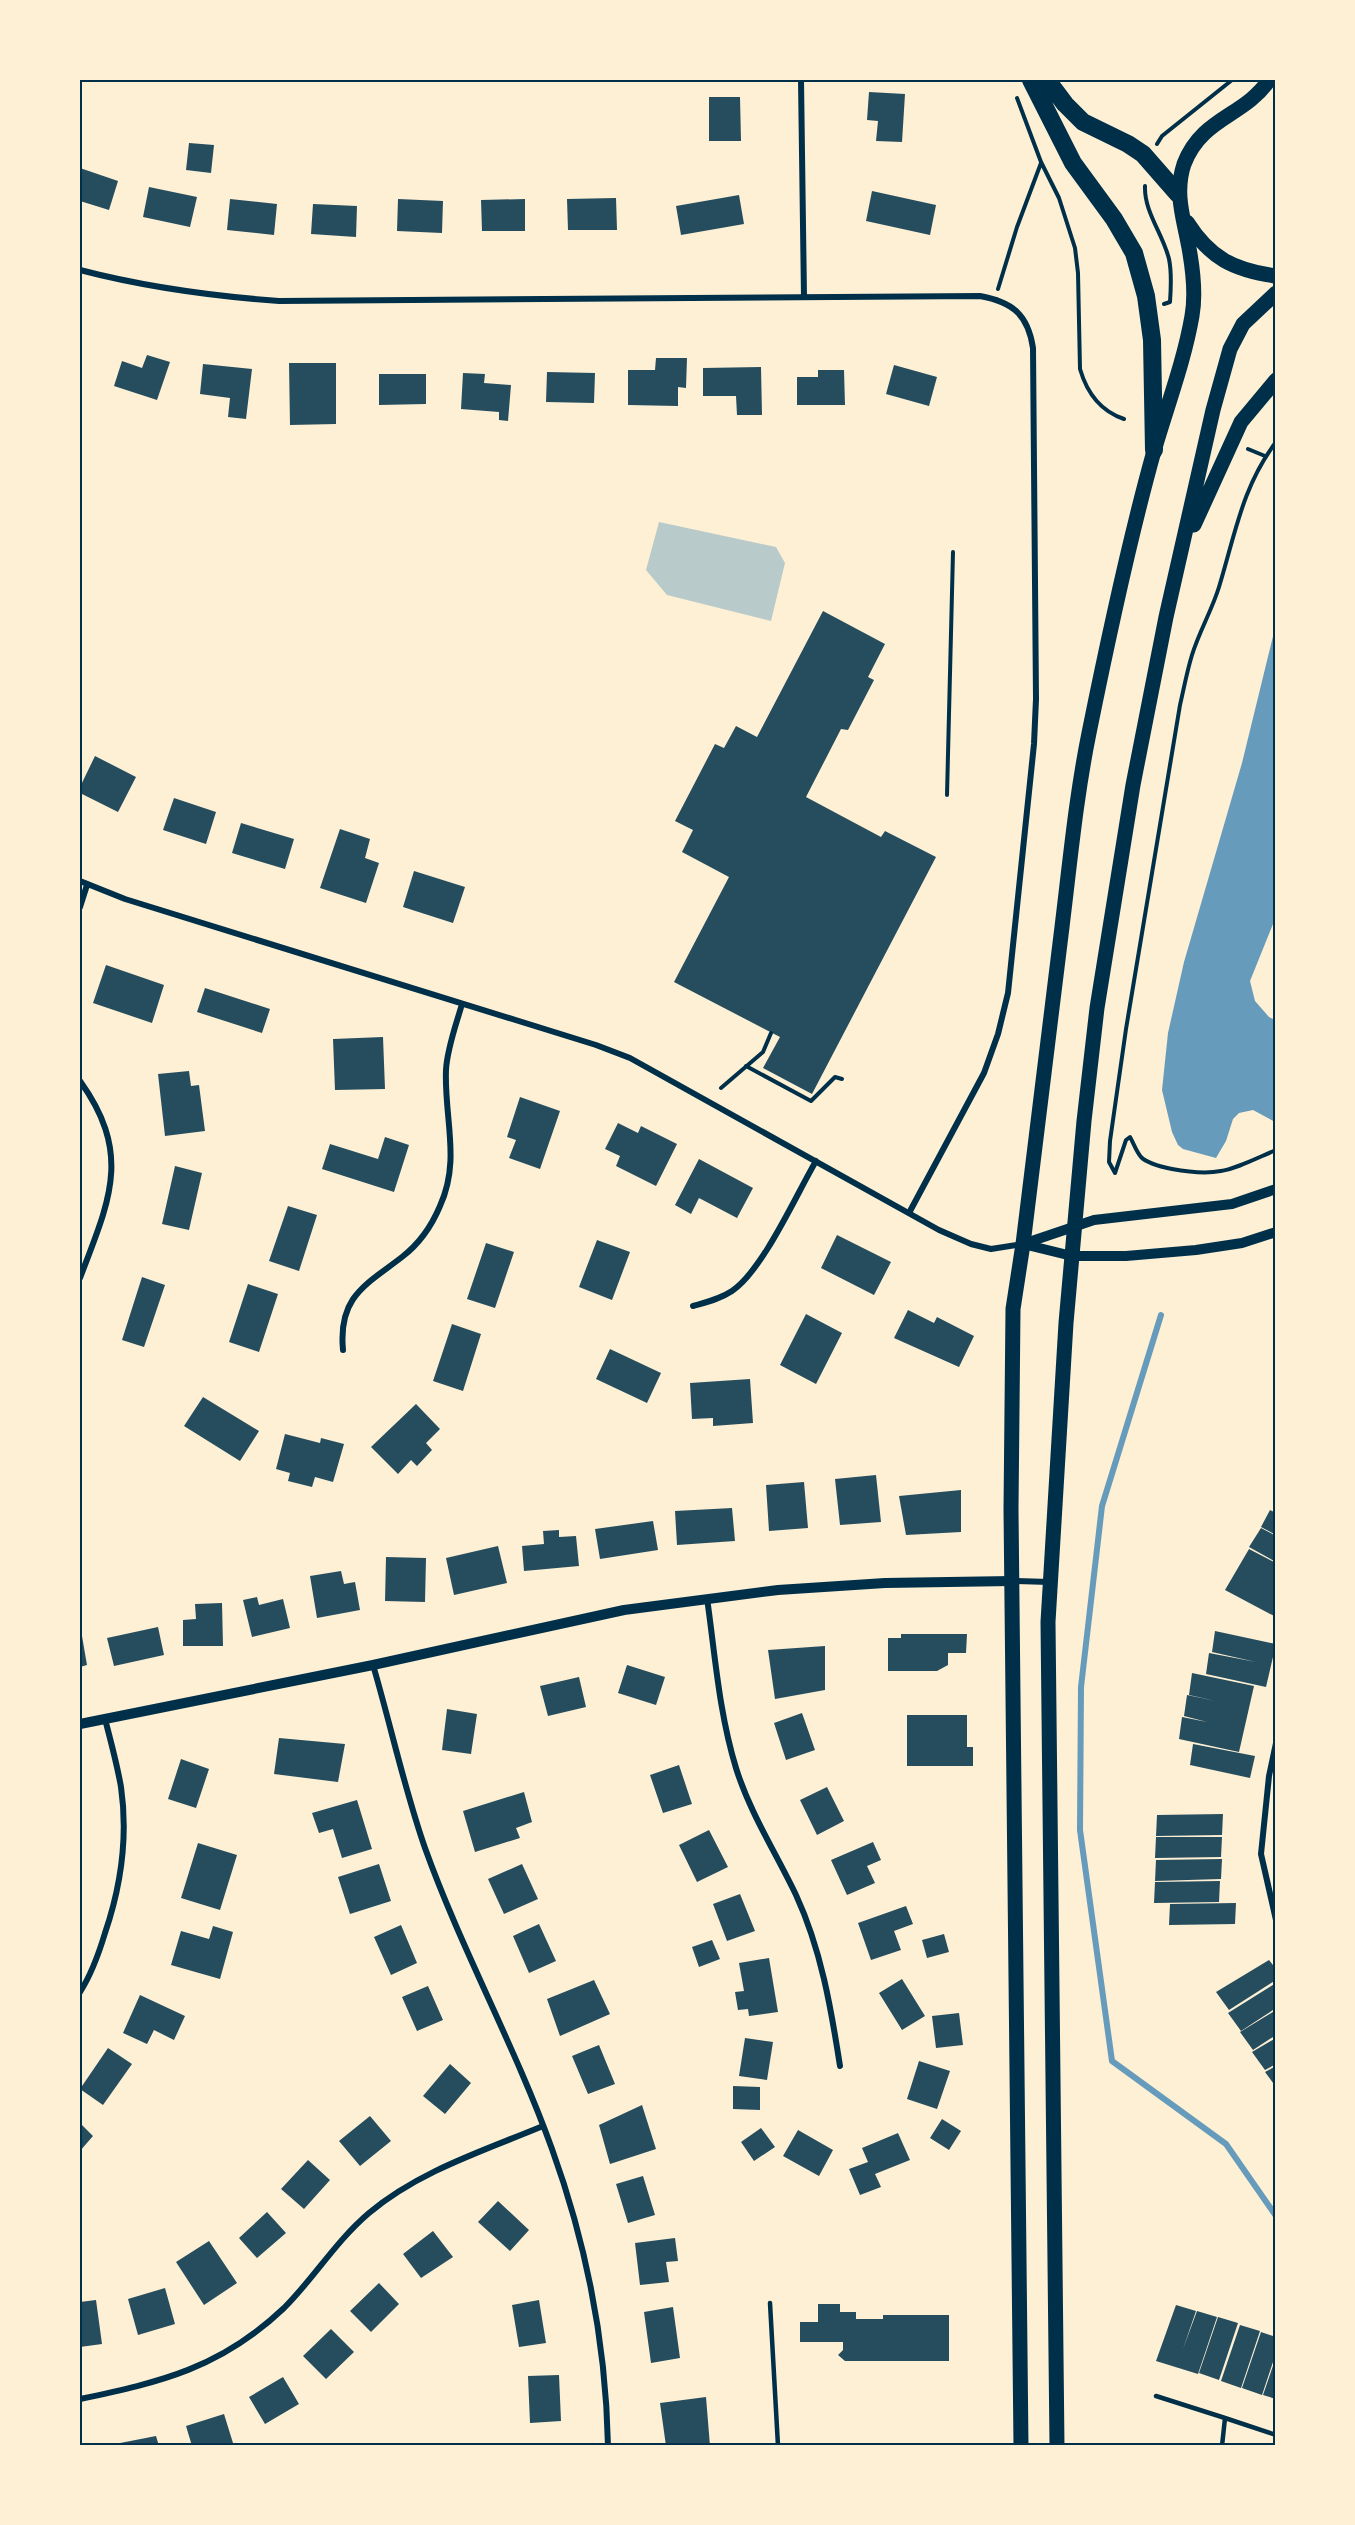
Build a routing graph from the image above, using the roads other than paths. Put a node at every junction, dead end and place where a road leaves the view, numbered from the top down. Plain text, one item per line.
1 (801, 80) edge
2 (1031, 80) edge
3 (1047, 80) edge
4 (1269, 80) edge
5 (1178, 194) junction
6 (1181, 212) junction
7 (80, 270) edge
8 (1275, 276) edge
9 (1275, 293) edge
10 (804, 297) junction
11 (1275, 380) edge
12 (1154, 450) junction
13 (1180, 555) junction
14 (80, 881) edge
15 (87, 885) junction
16 (80, 907) edge
17 (462, 1004) junction
18 (80, 1081) edge
19 (816, 1161) junction
20 (1275, 1189) edge
21 (909, 1213) junction
22 (1075, 1226) junction
23 (1275, 1232) edge
24 (1023, 1244) junction
25 (1072, 1256) junction
26 (80, 1278) edge
27 (693, 1306) dead end
28 (343, 1350) dead end
29 (1012, 1581) junction
30 (1050, 1582) junction
31 (707, 1598) junction
32 (373, 1665) junction
33 (105, 1719) junction
34 (80, 1724) edge
35 (1275, 1743) edge
36 (1275, 1920) edge
37 (80, 1992) edge
38 (840, 2066) dead end
39 (543, 2126) junction
40 (770, 2303) dead end
41 (1156, 2396) dead end
42 (80, 2399) edge
43 (1225, 2418) junction
44 (1275, 2435) edge
45 (608, 2445) edge
46 (778, 2445) edge
47 (1022, 2445) edge
48 (1057, 2445) edge
49 (1222, 2445) edge

1 - 10 street
2 - 12 highway
3 - 5 highway
4 - 5 main road
5 - 6 main road
6 - 8 main road
6 - 12 main road
7 - 10 street
9 - 13 main road
10 - 21 street
11 - 13 main road
12 - 24 main road
13 - 22 main road
14 - 15 street
15 - 16 street
15 - 17 street
17 - 19 street
17 - 28 street
18 - 26 street
19 - 21 street
19 - 27 street
20 - 22 street
21 - 24 street
22 - 24 street
22 - 25 main road
23 - 25 street
24 - 25 street
24 - 29 main road
25 - 30 main road
29 - 30 street
29 - 31 street
29 - 47 main road
30 - 48 main road
31 - 32 street
31 - 38 street
32 - 33 street
32 - 39 street
33 - 34 street
33 - 37 street
35 - 36 street
39 - 42 street
39 - 45 street
40 - 46 lane
41 - 43 lane
43 - 44 lane
43 - 49 lane

